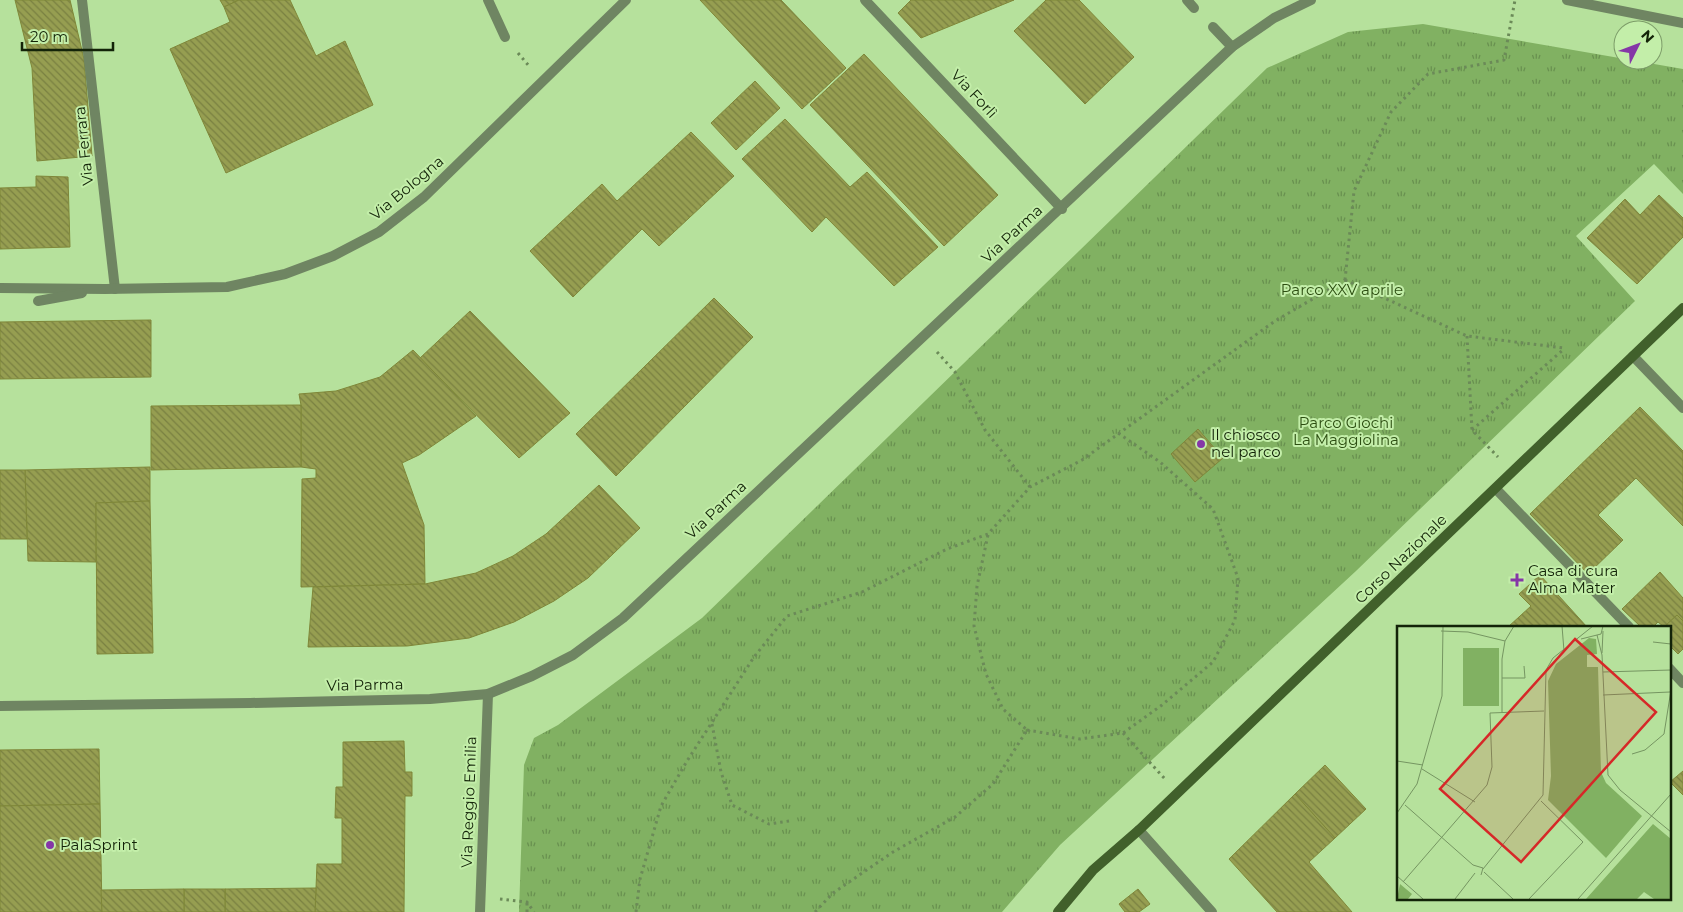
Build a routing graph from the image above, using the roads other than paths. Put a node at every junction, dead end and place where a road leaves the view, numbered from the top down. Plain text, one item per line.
1 (82, 0) edge
2 (488, 0) edge
3 (626, 0) edge
4 (865, 0) edge
5 (1311, 0) edge
6 (1567, 0) edge
7 (1681, 23) edge
8 (1213, 27) dead end
9 (505, 37) road end
10 (1232, 47) junction
11 (1062, 209) junction
12 (0, 288) edge
13 (110, 289) junction
14 (38, 301) dead end
15 (1683, 308) edge
16 (1634, 356) junction
17 (1683, 408) edge
18 (1496, 489) junction
19 (1628, 626) edge
20 (1670, 669) edge
21 (1683, 683) edge
22 (488, 694) junction
23 (0, 706) edge
24 (1139, 830) junction
25 (480, 912) edge
26 (1058, 912) edge
27 (1212, 912) edge

1 - 13 street, Via Ferrara
2 - 9 street
3 - 13 street, Via Bologna
4 - 11 street, Via Forlì
5 - 10 street, Via Parma
6 - 7 street
8 - 10 street
10 - 11 street, Via Parma
11 - 22 street, Via Parma
12 - 13 street, Via Bologna
13 - 14 street
15 - 16 street, Corso Nazionale
16 - 17 street
16 - 18 street, Corso Nazionale
18 - 19 street
18 - 24 street, Corso Nazionale
20 - 21 street
22 - 23 street, Via Parma
22 - 25 street, Via Reggio Emilia
24 - 26 street, Corso Nazionale
24 - 27 street

